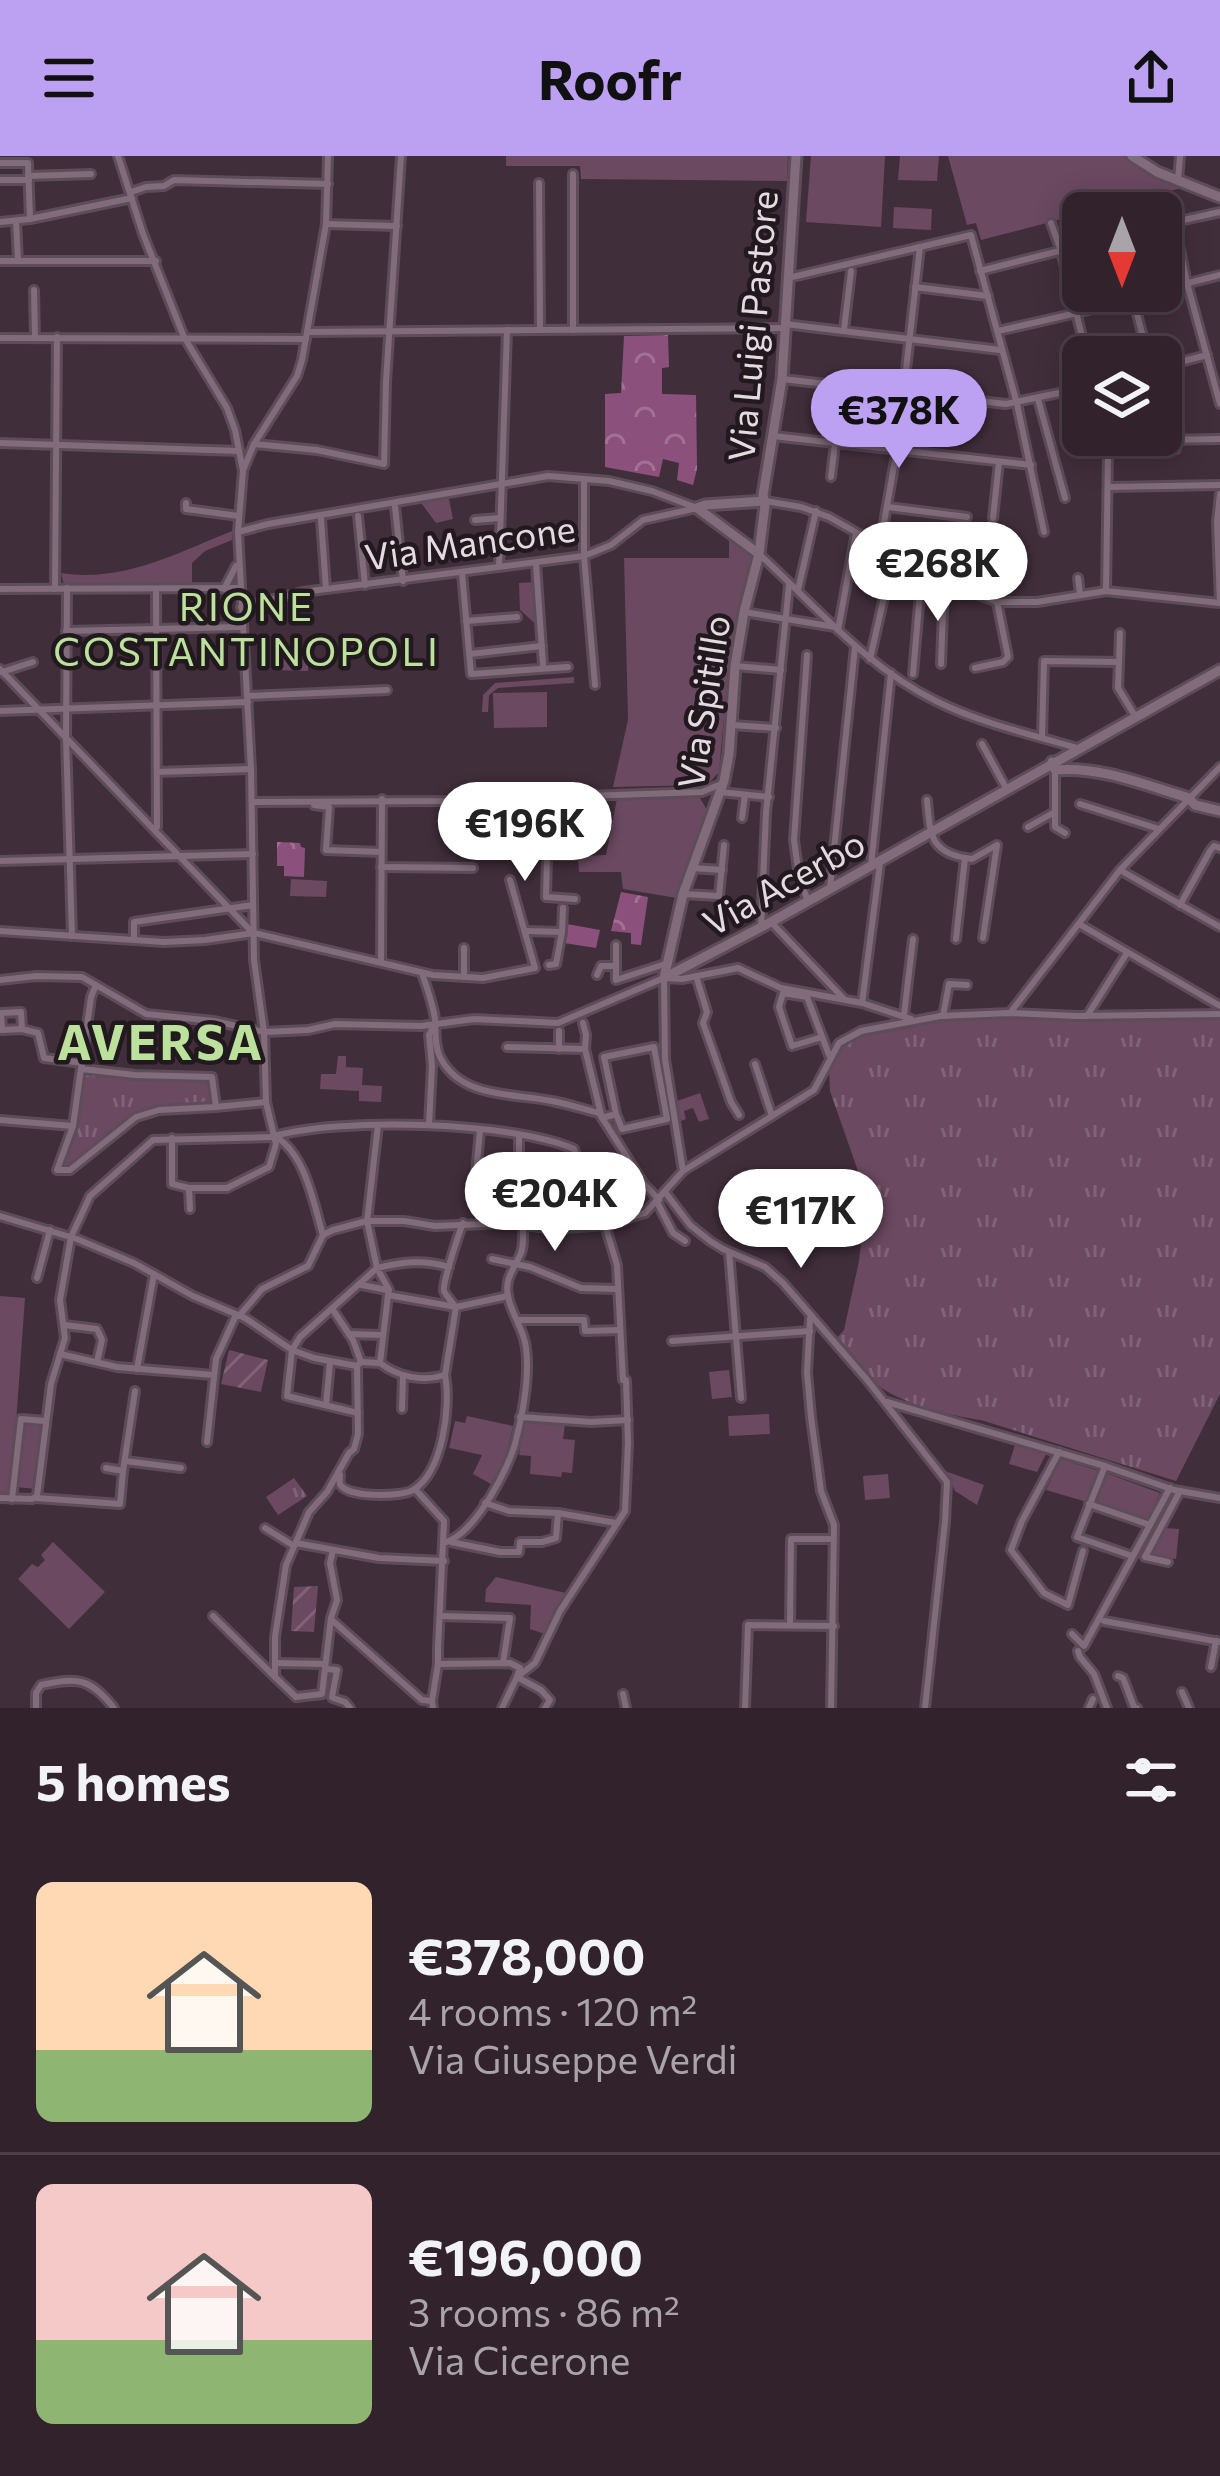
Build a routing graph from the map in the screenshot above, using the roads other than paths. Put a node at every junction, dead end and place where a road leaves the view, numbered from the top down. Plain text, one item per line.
1 (118, 156) edge
2 (328, 156) edge
3 (401, 156) edge
4 (796, 156) edge
5 (1132, 156) edge
6 (1180, 156) edge
7 (0, 163) edge
8 (574, 174) dead end
9 (91, 175) dead end
10 (28, 178) junction
11 (0, 181) edge
12 (1178, 181) junction
13 (539, 183) dead end
14 (329, 184) junction
15 (132, 195) junction
16 (1220, 197) edge
17 (1220, 212) edge
18 (30, 219) junction
19 (1182, 220) edge
20 (16, 221) junction
21 (0, 222) edge
22 (1051, 223) dead end
23 (326, 224) junction
24 (398, 226) junction
25 (920, 247) junction
26 (1061, 251) junction
27 (1182, 260) edge
28 (156, 261) junction
29 (0, 262) edge
30 (18, 262) junction
31 (851, 271) dead end
32 (980, 271) junction
33 (1220, 275) edge
34 (787, 278) junction
35 (1187, 283) junction
36 (1182, 284) edge
37 (915, 287) junction
38 (34, 290) dead end
39 (988, 296) junction
40 (1081, 312) edge
41 (1077, 313) junction
42 (785, 326) junction
43 (507, 330) junction
44 (540, 330) junction
45 (573, 330) junction
46 (844, 330) junction
47 (389, 331) junction
48 (998, 331) junction
49 (306, 335) junction
50 (1083, 336) edge
51 (57, 337) junction
52 (184, 337) junction
53 (0, 338) edge
54 (35, 338) junction
55 (910, 338) junction
56 (1000, 350) junction
57 (1207, 355) junction
58 (1182, 362) edge
59 (782, 379) junction
60 (904, 393) junction
61 (1062, 393) edge
62 (1038, 399) junction
63 (1017, 404) junction
64 (1220, 404) edge
65 (773, 436) junction
66 (1182, 439) edge
67 (1220, 439) edge
68 (0, 443) edge
69 (835, 443) junction
70 (254, 444) junction
71 (57, 446) junction
72 (897, 449) junction
73 (238, 452) junction
74 (1108, 456) edge
75 (999, 461) junction
76 (1030, 465) junction
77 (243, 471) junction
78 (831, 477) dead end
79 (584, 478) junction
80 (502, 482) junction
81 (1109, 487) junction
82 (1220, 490) edge
83 (1065, 498) dead end
84 (765, 502) junction
85 (186, 503) dead end
86 (395, 507) dead end
87 (888, 507) junction
88 (697, 508) junction
89 (816, 511) junction
90 (239, 516) junction
91 (358, 516) dead end
92 (967, 517) dead end
93 (500, 518) junction
94 (993, 518) dead end
95 (321, 519) dead end
96 (475, 520) dead end
97 (238, 532) junction
98 (856, 532) junction
99 (1044, 532) dead end
100 (880, 545) junction
101 (894, 553) junction
102 (759, 554) junction
103 (584, 556) junction
104 (238, 561) junction
105 (536, 564) junction
106 (500, 566) junction
107 (922, 570) junction
108 (462, 573) junction
109 (1078, 578) dead end
110 (403, 580) junction
111 (790, 582) junction
112 (944, 582) junction
113 (365, 585) junction
114 (55, 589) junction
115 (67, 589) junction
116 (156, 589) junction
117 (240, 589) junction
118 (326, 589) junction
119 (0, 590) edge
120 (224, 590) junction
121 (798, 590) junction
122 (1106, 591) junction
123 (1080, 594) junction
124 (997, 602) junction
125 (1220, 603) edge
126 (241, 608) junction
127 (744, 612) junction
128 (518, 616) dead end
129 (785, 619) junction
130 (466, 621) junction
131 (242, 627) junction
132 (837, 628) junction
133 (156, 629) junction
134 (66, 631) junction
135 (1120, 633) dead end
136 (542, 646) junction
137 (855, 647) junction
138 (470, 654) junction
139 (807, 655) dead end
140 (870, 659) junction
141 (33, 662) dead end
142 (1118, 662) junction
143 (543, 664) dead end
144 (940, 664) dead end
145 (735, 666) junction
146 (568, 667) dead end
147 (975, 668) dead end
148 (1, 670) edge
149 (781, 670) junction
150 (1220, 670) edge
151 (891, 673) junction
152 (914, 674) dead end
153 (595, 685) dead end
154 (387, 690) dead end
155 (249, 699) junction
156 (156, 704) junction
157 (36, 708) junction
158 (66, 708) junction
159 (0, 711) edge
160 (1135, 716) junction
161 (730, 725) junction
162 (776, 728) junction
163 (1042, 737) junction
164 (67, 738) junction
165 (982, 743) dead end
166 (1077, 748) junction
167 (1054, 766) junction
168 (1220, 767) edge
169 (251, 769) junction
170 (157, 772) junction
171 (722, 787) junction
172 (1006, 788) junction
173 (693, 792) junction
174 (572, 795) junction
175 (745, 795) junction
176 (769, 797) junction
177 (1189, 798) junction
178 (382, 799) junction
179 (926, 800) dead end
180 (253, 802) junction
181 (1080, 804) dead end
182 (314, 805) dead end
183 (1220, 811) edge
184 (1053, 813) junction
185 (713, 815) junction
186 (742, 818) dead end
187 (1028, 827) dead end
188 (1159, 829) junction
189 (157, 830) junction
190 (929, 832) junction
191 (1065, 833) dead end
192 (724, 845) dead end
193 (1217, 847) edge
194 (381, 852) junction
195 (253, 854) junction
196 (182, 857) junction
197 (965, 858) junction
198 (70, 860) junction
199 (0, 861) edge
200 (876, 863) junction
201 (381, 867) junction
202 (472, 868) dead end
203 (692, 868) junction
204 (722, 870) junction
205 (1120, 870) junction
206 (510, 880) dead end
207 (830, 888) junction
208 (683, 894) junction
209 (574, 899) dead end
210 (808, 902) junction
211 (253, 904) junction
212 (1180, 905) junction
213 (230, 907) junction
214 (563, 908) dead end
215 (1079, 924) junction
216 (766, 925) junction
217 (1220, 927) edge
218 (0, 931) edge
219 (526, 931) junction
220 (562, 932) junction
221 (254, 933) junction
222 (72, 936) junction
223 (983, 938) dead end
224 (913, 939) dead end
225 (956, 939) dead end
226 (134, 940) junction
227 (616, 944) dead end
228 (464, 948) dead end
229 (1128, 953) junction
230 (381, 961) junction
231 (602, 962) dead end
232 (668, 963) junction
233 (616, 964) junction
234 (549, 965) dead end
235 (422, 973) junction
236 (597, 975) dead end
237 (696, 976) junction
238 (464, 977) junction
239 (664, 978) junction
240 (0, 980) edge
241 (96, 985) junction
242 (967, 985) dead end
243 (844, 999) junction
244 (862, 1003) junction
245 (1220, 1010) edge
246 (1010, 1013) junction
247 (904, 1015) junction
248 (943, 1016) junction
249 (1087, 1016) junction
250 (1, 1021) edge
251 (914, 1021) junction
252 (435, 1023) junction
253 (583, 1023) dead end
254 (22, 1029) junction
255 (559, 1031) dead end
256 (264, 1032) junction
257 (822, 1037) junction
258 (507, 1047) dead end
259 (559, 1049) junction
260 (585, 1049) junction
261 (831, 1058) junction
262 (755, 1064) dead end
263 (82, 1066) junction
264 (432, 1077) junction
265 (459, 1079) junction
266 (266, 1102) junction
267 (216, 1106) junction
268 (616, 1114) junction
269 (739, 1115) dead end
270 (772, 1116) junction
271 (602, 1118) junction
272 (0, 1120) edge
273 (378, 1125) junction
274 (73, 1126) junction
275 (429, 1126) junction
276 (479, 1130) junction
277 (519, 1135) junction
278 (275, 1136) junction
279 (172, 1138) junction
280 (683, 1171) junction
281 (189, 1187) junction
282 (661, 1198) junction
283 (510, 1203) junction
284 (190, 1209) dead end
285 (0, 1216) edge
286 (368, 1221) junction
287 (463, 1223) junction
288 (508, 1223) junction
289 (602, 1225) junction
290 (524, 1226) junction
291 (50, 1230) junction
292 (323, 1235) junction
293 (71, 1238) junction
294 (685, 1241) dead end
295 (729, 1252) junction
296 (492, 1259) dead end
297 (515, 1262) junction
298 (448, 1267) junction
299 (377, 1268) junction
300 (154, 1274) junction
301 (37, 1278) dead end
302 (362, 1285) junction
303 (617, 1288) junction
304 (388, 1293) junction
305 (508, 1296) junction
306 (456, 1307) junction
307 (333, 1310) junction
308 (238, 1315) junction
309 (811, 1315) junction
310 (518, 1320) junction
311 (62, 1324) junction
312 (620, 1330) junction
313 (810, 1330) junction
314 (348, 1334) junction
315 (381, 1335) junction
316 (735, 1336) junction
317 (672, 1341) dead end
318 (292, 1350) junction
319 (61, 1354) junction
320 (97, 1362) junction
321 (330, 1362) junction
322 (380, 1363) junction
323 (359, 1364) junction
324 (137, 1369) junction
325 (445, 1375) junction
326 (403, 1376) junction
327 (213, 1380) junction
328 (135, 1391) dead end
329 (741, 1398) dead end
330 (884, 1401) junction
331 (326, 1405) junction
332 (402, 1409) dead end
333 (358, 1414) junction
334 (520, 1417) junction
335 (628, 1420) junction
336 (46, 1421) junction
337 (207, 1442) dead end
338 (1059, 1452) junction
339 (124, 1466) junction
340 (1105, 1466) junction
341 (106, 1468) dead end
342 (181, 1468) dead end
343 (340, 1472) junction
344 (415, 1489) junction
345 (1175, 1490) junction
346 (0, 1498) edge
347 (36, 1498) junction
348 (1220, 1498) edge
349 (12, 1499) junction
350 (485, 1503) junction
351 (1089, 1504) junction
352 (558, 1513) junction
353 (616, 1523) junction
354 (1150, 1525) junction
355 (265, 1528) dead end
356 (835, 1539) junction
357 (447, 1542) junction
358 (295, 1544) junction
359 (333, 1550) junction
360 (1083, 1551) dead end
361 (1132, 1556) junction
362 (444, 1561) junction
363 (1168, 1562) dead end
364 (213, 1616) dead end
365 (441, 1616) junction
366 (332, 1618) junction
367 (1104, 1621) dead end
368 (790, 1625) junction
369 (834, 1626) junction
370 (1072, 1634) dead end
371 (1218, 1641) edge
372 (1078, 1651) dead end
373 (274, 1663) junction
374 (502, 1663) junction
375 (437, 1664) junction
376 (325, 1666) junction
377 (1210, 1667) dead end
378 (1118, 1676) dead end
379 (275, 1677) junction
380 (518, 1677) junction
381 (1182, 1692) dead end
382 (322, 1694) junction
383 (623, 1694) dead end
384 (296, 1697) junction
385 (332, 1697) junction
386 (433, 1704) edge
387 (35, 1708) edge
388 (114, 1708) edge
389 (293, 1708) edge
390 (350, 1708) edge
391 (502, 1708) edge
392 (545, 1708) edge
393 (626, 1708) edge
394 (746, 1708) edge
395 (831, 1708) edge
396 (925, 1708) edge
397 (1107, 1708) edge
398 (1137, 1708) edge
399 (1190, 1708) edge

1 - 15 street
2 - 14 street
3 - 24 street
4 - 34 street, Via Luigi Pastore
5 - 12 street
6 - 12 street
7 - 10 street
8 - 45 street
9 - 10 street
10 - 11 street
10 - 18 street
12 - 16 street
13 - 44 street
14 - 15 street
14 - 23 street
15 - 18 street
15 - 28 street
17 - 19 street
18 - 20 street
20 - 21 street
20 - 30 street
22 - 26 street
23 - 24 street
23 - 49 street
24 - 47 street
25 - 32 street
25 - 34 street
25 - 37 street
26 - 32 street
26 - 41 street
27 - 35 street
28 - 30 street
28 - 52 street
29 - 30 street
31 - 46 street
32 - 39 street
33 - 35 street
34 - 42 street, Via Luigi Pastore
35 - 36 street
35 - 57 street
37 - 39 street
37 - 55 street
38 - 54 street
39 - 48 street
40 - 41 street
41 - 48 street
41 - 50 street
42 - 45 street
42 - 46 street
42 - 59 street, Via Luigi Pastore
43 - 44 street
43 - 47 street
43 - 80 street
44 - 45 street
46 - 55 street
47 - 49 street
47 - 70 street
48 - 56 street
49 - 52 street
49 - 70 street
51 - 52 street
51 - 54 street
51 - 71 street
52 - 73 street
53 - 54 street
55 - 56 street
55 - 60 street
56 - 63 street
57 - 58 street
57 - 64 street
59 - 60 street
59 - 65 street, Via Luigi Pastore
60 - 63 street
60 - 72 street
61 - 62 street
62 - 63 street
62 - 83 street
63 - 76 street
65 - 69 street
65 - 84 street, Via Luigi Pastore
66 - 67 street
68 - 71 street
69 - 72 street
69 - 78 street
70 - 77 street
71 - 73 street
71 - 114 street
72 - 75 street
72 - 87 street
73 - 77 street
74 - 81 street
75 - 76 street
75 - 94 street
76 - 99 street
77 - 90 street
79 - 80 street
79 - 88 street
79 - 103 street
80 - 93 street
80 - 97 street
81 - 82 street
81 - 122 street
82 - 125 street
84 - 88 street
84 - 89 street
84 - 102 street, Via Spitillo
85 - 90 street
86 - 110 street
87 - 92 street
87 - 100 street
88 - 102 street
88 - 103 street, Via Mancone
89 - 98 street
89 - 121 street
90 - 97 street
91 - 113 street
93 - 96 street
93 - 106 street
95 - 118 street
97 - 104 street
98 - 100 street
98 - 132 street
100 - 101 street
101 - 107 street
101 - 140 street
102 - 111 street
102 - 127 street, Via Spitillo
103 - 105 street, Via Mancone
103 - 153 street
104 - 117 street
104 - 120 street
105 - 106 street, Via Mancone
105 - 136 street
106 - 108 street, Via Mancone
107 - 112 street
107 - 152 street
108 - 110 street, Via Mancone
108 - 130 street
109 - 123 street
110 - 113 street, Via Mancone
111 - 121 street
111 - 129 street
112 - 124 street
112 - 144 street
113 - 118 street, Via Mancone
114 - 115 street
114 - 119 street
115 - 116 street
115 - 134 street
116 - 120 street
116 - 133 street
117 - 120 street
117 - 126 street
118 - 126 street, Via Mancone
121 - 132 street
122 - 123 street
122 - 125 street
123 - 124 street
124 - 147 street
126 - 131 street
127 - 129 street
127 - 145 street, Via Spitillo
128 - 130 street
129 - 132 street
129 - 149 street
130 - 138 street
131 - 133 street
131 - 155 street
132 - 137 street
133 - 134 street
133 - 156 street
134 - 158 street
135 - 142 street
136 - 138 street
136 - 143 street
137 - 140 street
137 - 207 street
138 - 146 street
139 - 210 street
140 - 151 street
141 - 148 street
142 - 160 street
142 - 163 street
145 - 149 street
145 - 161 street, Via Spitillo
148 - 157 street
149 - 162 street
150 - 160 street, Via Acerbo
151 - 163 street
151 - 200 street
154 - 155 street
155 - 156 street
155 - 169 street
156 - 158 street
156 - 170 street
157 - 158 street
157 - 159 street
157 - 164 street
158 - 164 street
160 - 166 street, Via Acerbo
161 - 162 street
161 - 171 street, Via Spitillo
162 - 176 street
163 - 166 street
164 - 189 street
164 - 198 street
165 - 172 street
166 - 167 street, Via Acerbo
167 - 172 street, Via Acerbo
167 - 177 street
167 - 184 street
168 - 177 street
169 - 170 street
169 - 180 street
170 - 189 street
171 - 173 street
171 - 175 street
171 - 185 street, Via Spitillo
172 - 190 street, Via Acerbo
173 - 174 street
173 - 185 street
174 - 178 street
174 - 209 street
175 - 176 street
175 - 186 street
176 - 216 street
177 - 183 street
177 - 188 street
178 - 180 street
178 - 194 street
179 - 190 street
180 - 195 street
181 - 188 street
182 - 194 street
184 - 187 street
184 - 191 street
185 - 203 street, Via Spitillo
188 - 205 street
189 - 196 street
190 - 197 street
190 - 200 street, Via Acerbo
192 - 204 street
193 - 212 street
194 - 201 street
195 - 196 street
195 - 211 street
196 - 198 street
196 - 213 street
197 - 223 street
197 - 225 street
198 - 199 street
198 - 222 street
200 - 207 street, Via Acerbo
200 - 244 street
201 - 202 street
201 - 230 street
203 - 204 street
203 - 208 street, Via Spitillo
204 - 208 street
205 - 212 street
205 - 215 street
206 - 219 street
207 - 210 street, Via Acerbo
208 - 232 street, Via Spitillo
210 - 216 street, Via Acerbo
211 - 213 street
211 - 221 street
212 - 217 street
213 - 221 street
213 - 226 street
214 - 220 street
215 - 229 street
215 - 246 street
216 - 239 street, Via Acerbo
216 - 243 street
218 - 222 street
219 - 220 street
219 - 238 street
220 - 234 street
221 - 226 street
221 - 230 street
221 - 256 street
222 - 226 street
224 - 247 street
227 - 233 street
228 - 238 street
229 - 245 street
229 - 249 street
230 - 235 street
231 - 233 street
232 - 233 street
232 - 239 street, Via Spitillo
233 - 236 street
235 - 238 street
235 - 252 street
237 - 239 street
237 - 243 street
237 - 269 street
239 - 252 street
239 - 280 street
240 - 241 street
241 - 256 street
241 - 263 street
242 - 248 street
243 - 244 street
244 - 247 street
245 - 249 street
246 - 248 street
246 - 249 street
247 - 251 street
248 - 251 street
250 - 254 street
250 - 254 street
251 - 261 street
252 - 256 street
252 - 264 street
252 - 265 street
253 - 260 street
254 - 263 street
255 - 259 street
256 - 266 street
257 - 257 street
257 - 261 street
258 - 259 street
259 - 260 street
260 - 271 street
261 - 270 street
262 - 270 street
263 - 267 street
263 - 274 street
264 - 265 street
264 - 275 street
265 - 271 street
266 - 267 street
266 - 278 street
267 - 274 street
268 - 268 street
268 - 271 street
270 - 280 street
271 - 282 street
272 - 274 street
273 - 275 street
273 - 278 street
273 - 286 street
275 - 276 street
276 - 277 street
276 - 283 street
277 - 283 street
277 - 289 street
278 - 279 street
278 - 281 street
278 - 292 street
279 - 281 street
279 - 293 street
280 - 282 street
281 - 284 street
282 - 289 street
282 - 294 street
282 - 295 street
283 - 288 street
285 - 291 street
286 - 287 street
286 - 292 street
286 - 299 street
287 - 288 street
287 - 298 street
288 - 290 street
289 - 290 street
289 - 303 street
290 - 297 street
291 - 293 street
291 - 301 street
292 - 308 street
293 - 300 street
293 - 311 street
295 - 309 street
295 - 316 street
296 - 297 street
297 - 303 street
297 - 305 street
298 - 299 street
298 - 306 street
299 - 302 street
299 - 304 street
300 - 308 street
300 - 324 street
302 - 304 street
302 - 307 street
303 - 312 street
304 - 306 street
304 - 315 street
305 - 306 street
305 - 310 street
306 - 325 street
307 - 314 street
307 - 318 street
308 - 318 street
308 - 327 street
309 - 313 street
309 - 330 street
310 - 312 street
310 - 334 street
311 - 319 street
311 - 320 street
312 - 335 street
313 - 316 street
313 - 356 street
314 - 315 street
314 - 323 street
315 - 322 street
316 - 317 street
316 - 329 street
318 - 321 street
318 - 331 street
319 - 320 street
319 - 336 street
320 - 324 street
321 - 323 street
321 - 331 street
322 - 323 street
322 - 326 street
323 - 333 street
324 - 327 street
325 - 326 street
325 - 344 street
326 - 332 street
327 - 337 street
328 - 339 street
330 - 338 street
330 - 396 street
331 - 333 street
333 - 343 street
334 - 335 street
334 - 350 street
335 - 353 street
336 - 347 street
336 - 349 street
338 - 340 street
338 - 360 street
339 - 341 street
339 - 342 street
339 - 347 street
340 - 345 street
340 - 351 street
343 - 344 street
343 - 358 street
344 - 357 street
345 - 348 street
345 - 354 street
345 - 363 street
346 - 349 street
347 - 349 street
350 - 352 street
350 - 357 street
351 - 354 street
351 - 361 street
352 - 353 street
352 - 357 street
353 - 380 street
354 - 361 street
355 - 358 street
356 - 368 street
356 - 369 street
357 - 362 street
358 - 359 street
358 - 373 street
359 - 362 street
359 - 366 street
361 - 370 street
362 - 365 street
364 - 379 street
365 - 374 street
365 - 375 street
366 - 376 street
366 - 386 street
367 - 371 street
368 - 369 street
368 - 394 street
369 - 395 street
371 - 377 street
372 - 397 street
373 - 376 street
373 - 379 street
374 - 375 street
374 - 380 street
375 - 386 street
376 - 382 street
376 - 385 street
378 - 398 street
379 - 384 street
380 - 391 street
380 - 392 street
381 - 399 street
382 - 384 street
382 - 385 street
383 - 393 street
384 - 389 street
385 - 390 street
387 - 388 street

